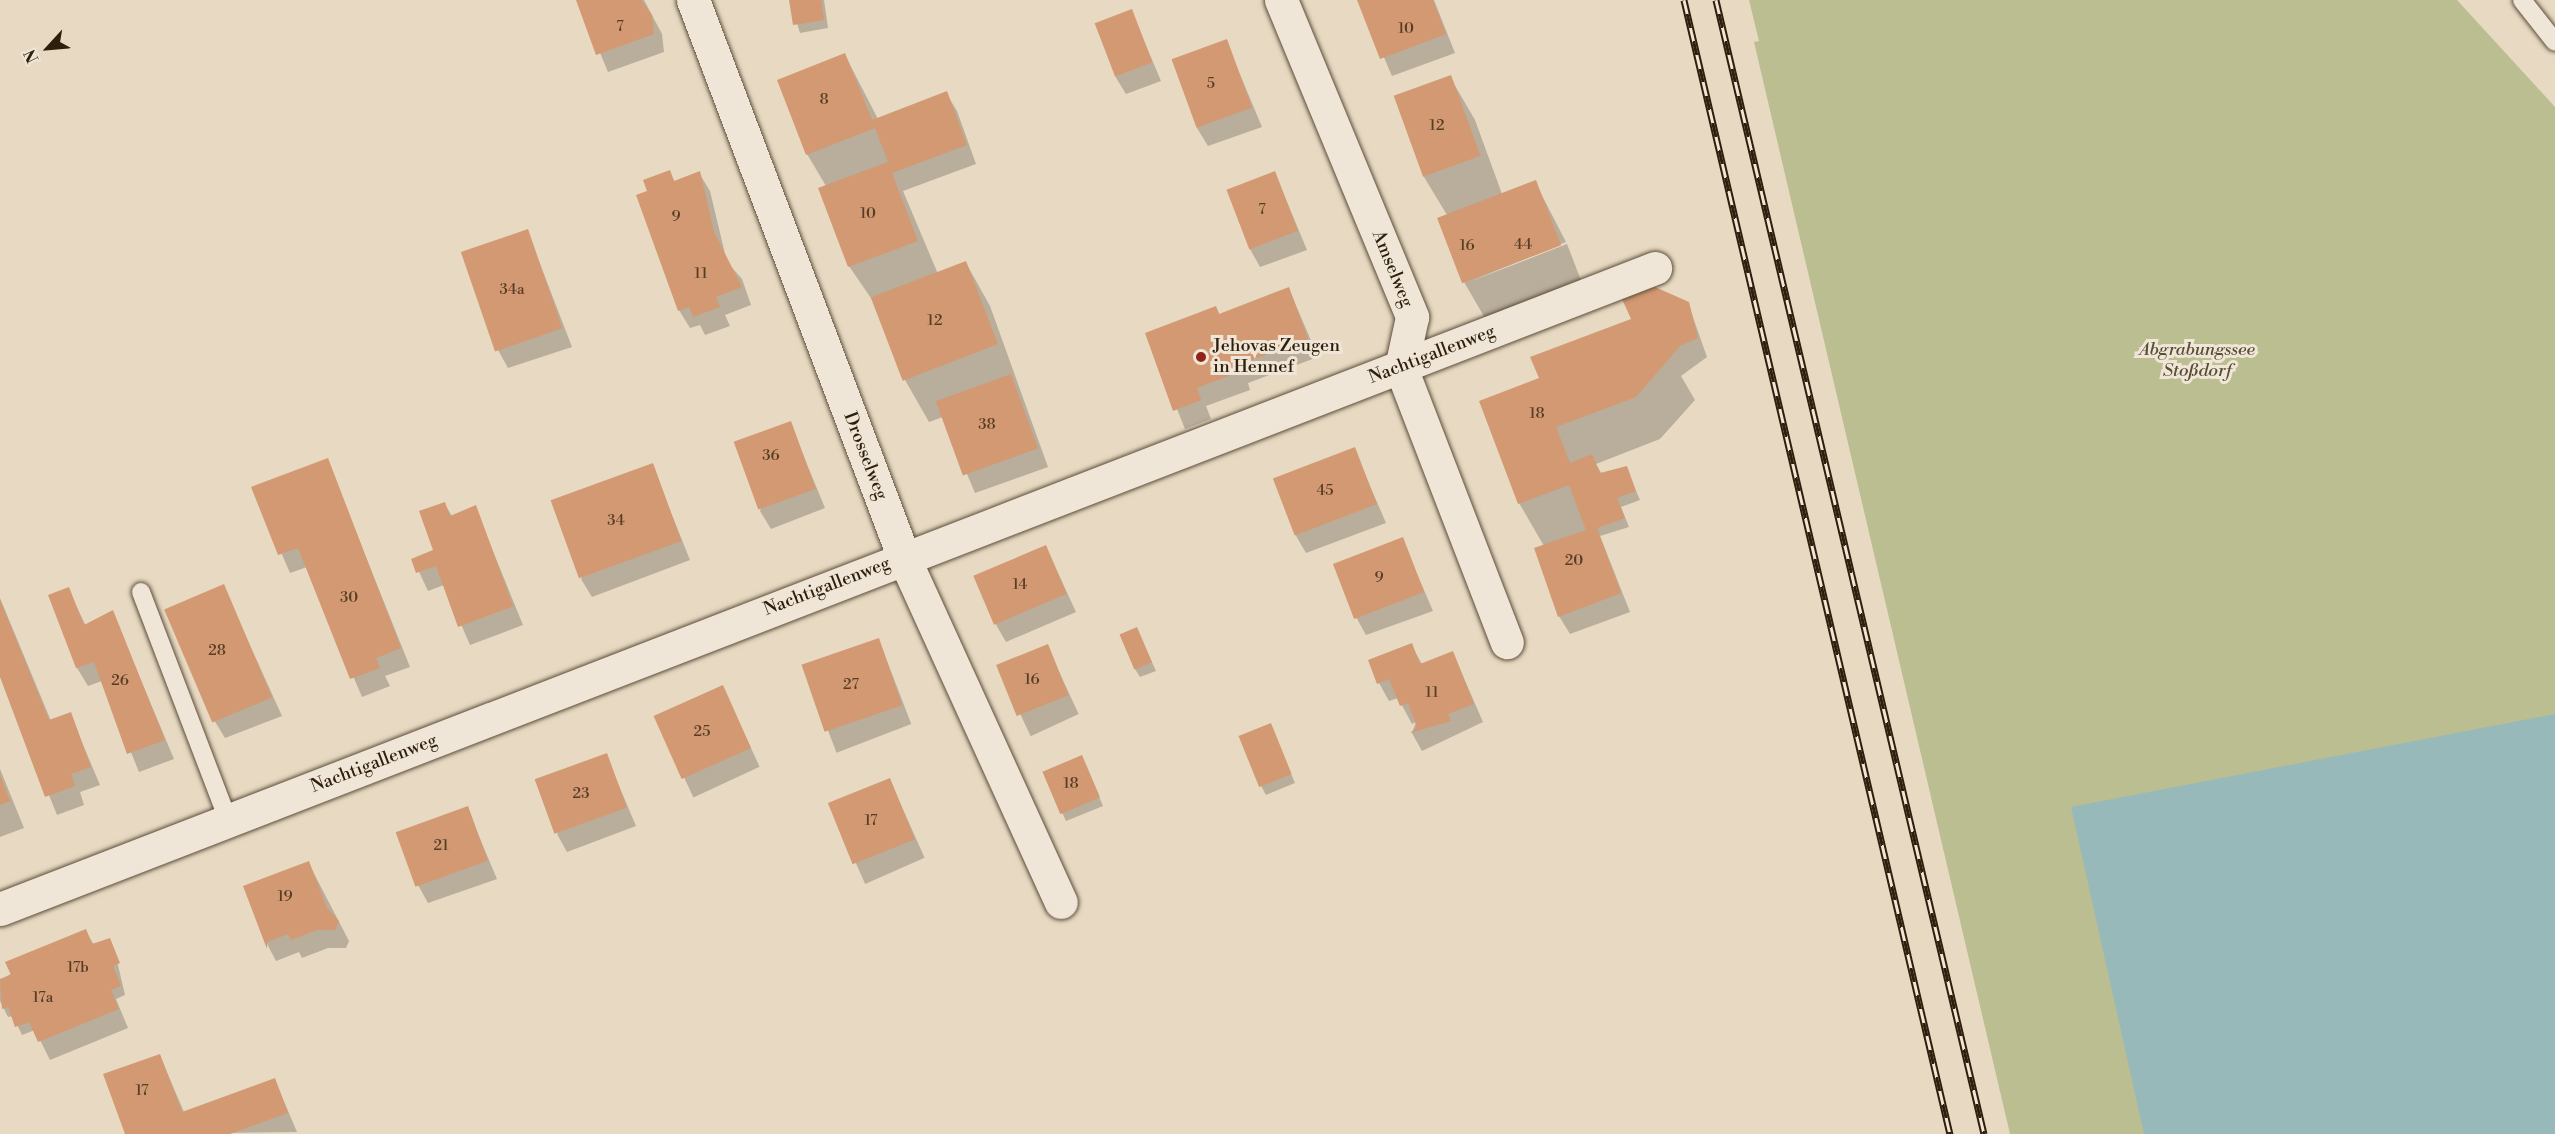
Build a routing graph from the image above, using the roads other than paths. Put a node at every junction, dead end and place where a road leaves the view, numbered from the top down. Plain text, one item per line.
1 (693, 0) edge
2 (1281, 0) edge
3 (2522, 0) edge
4 (2555, 42) edge
5 (1655, 267) dead end
6 (1401, 368) junction
7 (904, 558) junction
8 (141, 592) dead end
9 (1507, 642) dead end
10 (228, 820) junction
11 (1061, 902) dead end
12 (0, 909) edge

1 - 7 street, Drosselweg
2 - 6 street, Amselweg
3 - 4 lane
5 - 6 street, Nachtigallenweg
6 - 7 street, Nachtigallenweg
6 - 9 street
7 - 10 street, Nachtigallenweg
7 - 11 street, Drosselweg
8 - 10 lane
10 - 12 street, Nachtigallenweg

